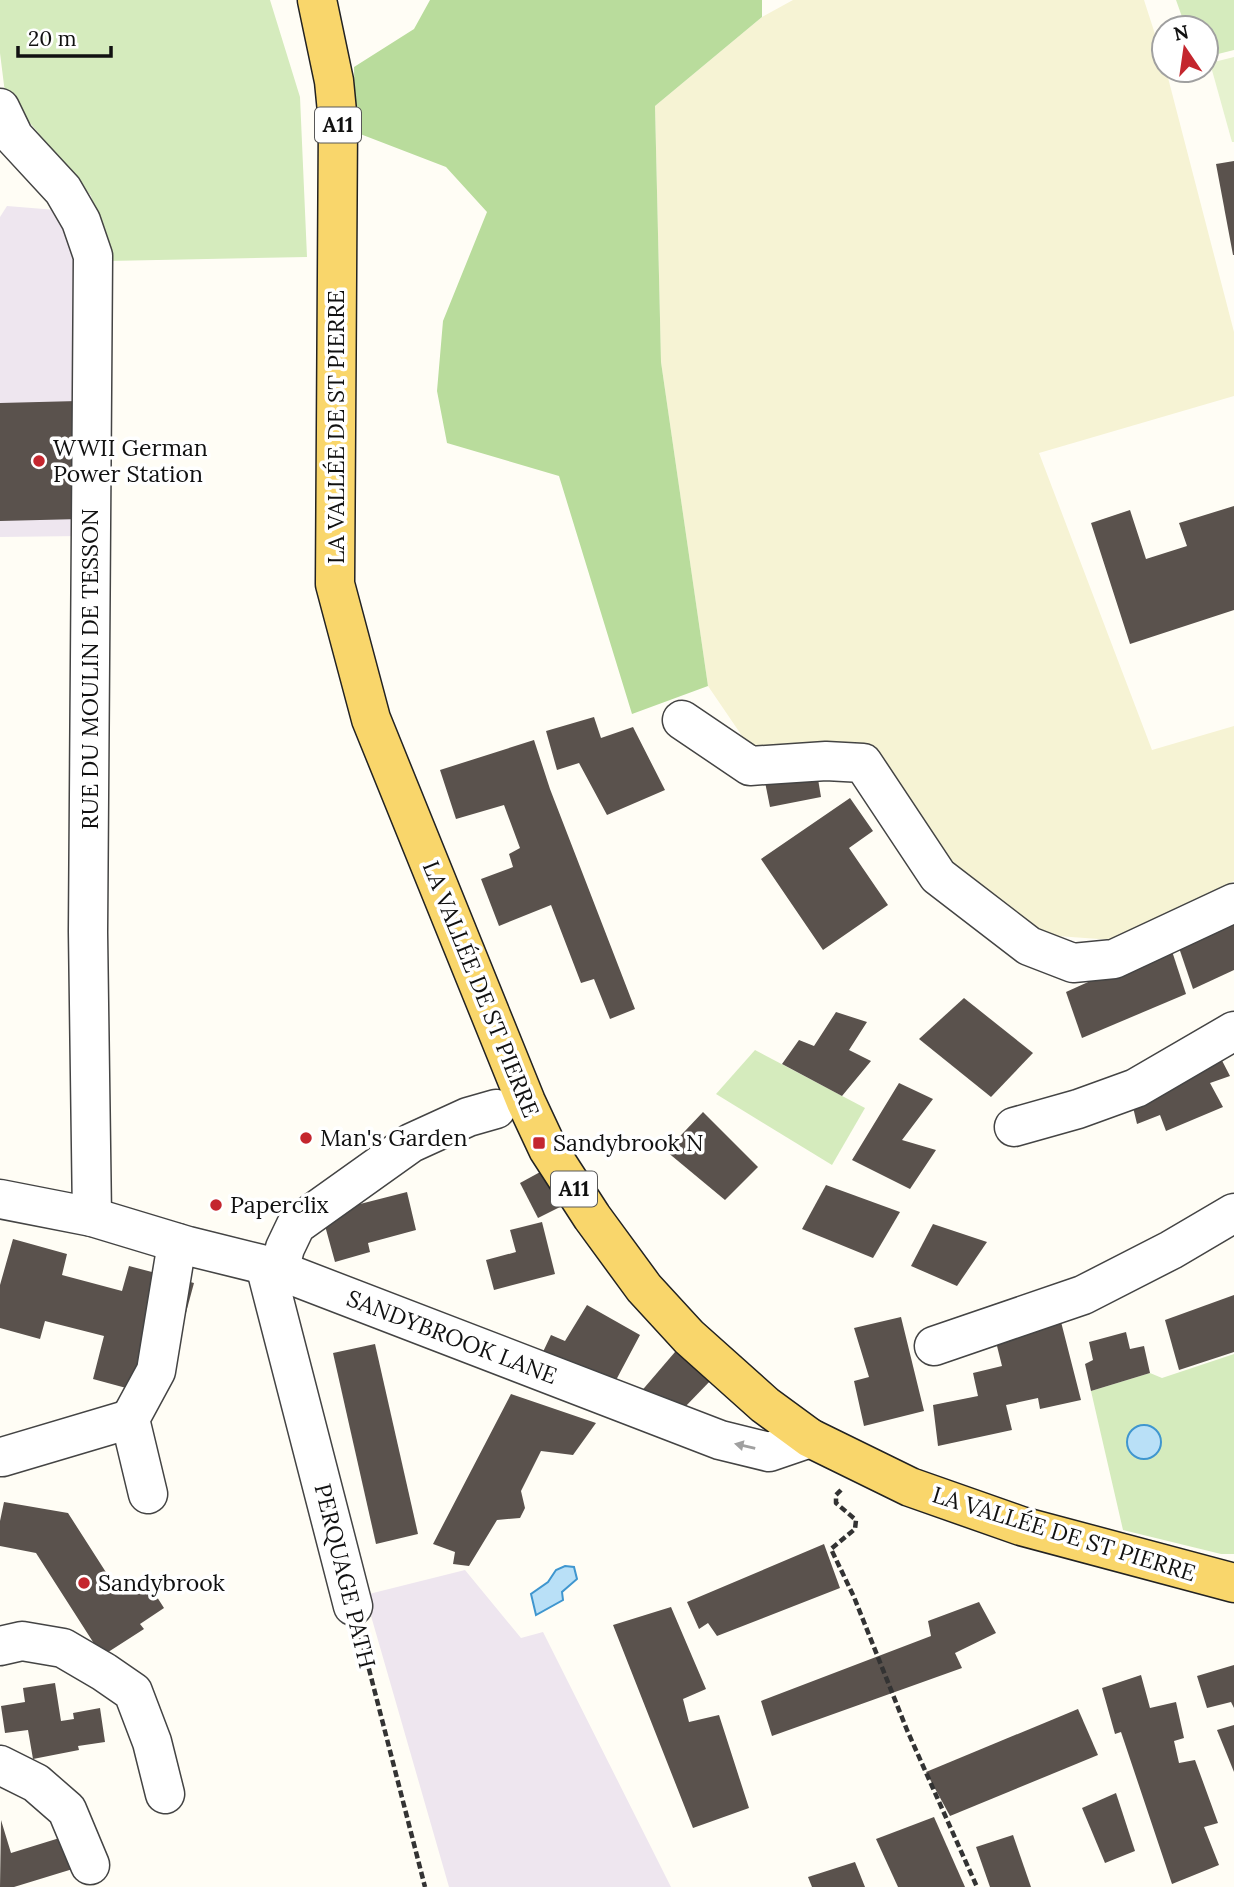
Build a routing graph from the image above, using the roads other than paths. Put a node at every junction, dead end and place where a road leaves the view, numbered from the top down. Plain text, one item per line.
1 (317, 0) edge
2 (0, 108) edge
3 (682, 720) dead end
4 (1234, 903) edge
5 (1234, 1031) edge
6 (496, 1109) dead end
7 (1014, 1127) dead end
8 (0, 1199) edge
9 (1234, 1213) edge
10 (92, 1217) junction
11 (177, 1243) junction
12 (272, 1268) junction
13 (934, 1346) dead end
14 (130, 1419) junction
15 (810, 1438) junction
16 (2, 1457) dead end
17 (148, 1494) dead end
18 (1234, 1583) edge
19 (353, 1606) road end
20 (0, 1646) edge
21 (0, 1765) edge
22 (165, 1794) dead end
23 (90, 1866) dead end

1 - 15 main road, LA VALLÉE DE ST PIERRE / A11
2 - 10 street, RUE DU MOULIN DE TESSON
3 - 4 street
5 - 7 street
6 - 12 street
8 - 10 street, SANDYBROOK LANE
9 - 13 street
10 - 11 street, SANDYBROOK LANE
11 - 12 street, SANDYBROOK LANE
11 - 14 street
15 -> 12 street, SANDYBROOK LANE
12 - 19 street, PERQUAGE PATH
14 - 16 street
14 - 17 street
15 - 18 main road, LA VALLÉE DE ST PIERRE / A11
20 - 22 street
21 - 23 street

